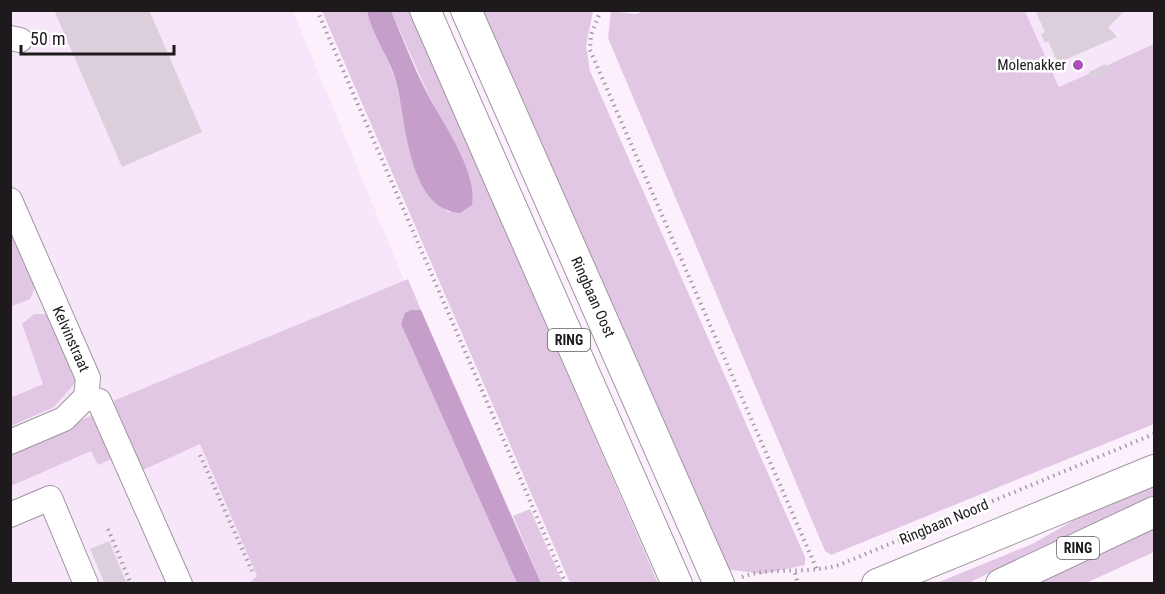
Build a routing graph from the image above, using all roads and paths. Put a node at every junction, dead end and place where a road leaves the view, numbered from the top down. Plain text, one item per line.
1 (316, 10) edge
2 (425, 10) edge
3 (466, 10) edge
4 (601, 10) edge
5 (10, 200) edge
6 (87, 397) junction
7 (1155, 434) edge
8 (10, 442) edge
9 (200, 455) dead end
10 (1155, 471) edge
11 (1155, 512) edge
12 (10, 515) edge
13 (108, 530) dead end
14 (252, 571) dead end
15 (818, 572) junction
16 (795, 573) junction
17 (726, 582) edge
18 (86, 584) edge
19 (132, 584) edge
20 (180, 584) edge
21 (566, 584) edge
22 (677, 584) edge
23 (798, 584) edge
24 (877, 584) edge
25 (1001, 584) edge

1 - 21 path
2 - 22 main road, RING
3 - 17 main road, Ringbaan Oost / RING
4 - 15 path
5 - 6 street, Kelvinstraat
6 - 8 street
6 - 20 street
7 - 15 path, Ringbaan Noord
9 - 14 path
10 - 24 main road, Ringbaan Noord
11 - 25 main road, RING
12 - 18 street
13 - 19 path
15 - 16 path, Ringbaan Noord
16 - 17 path, Ringbaan Noord
16 - 23 path

